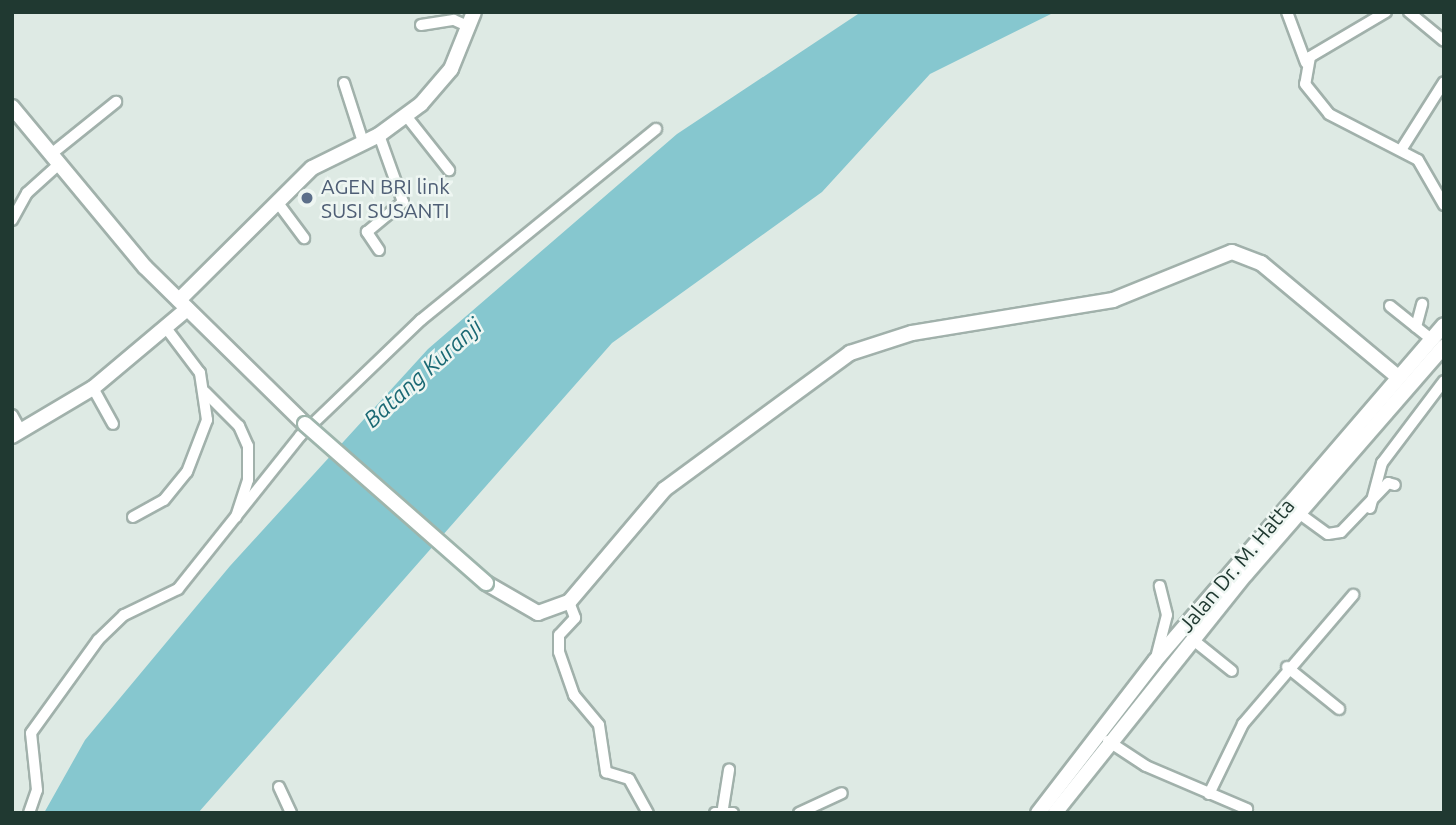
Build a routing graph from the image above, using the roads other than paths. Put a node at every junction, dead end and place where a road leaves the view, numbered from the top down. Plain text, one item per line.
1 (1287, 12) edge
2 (1385, 12) edge
3 (1409, 12) edge
4 (472, 19) edge
5 (421, 25) dead end
6 (1444, 41) edge
7 (1306, 63) junction
8 (1444, 82) edge
9 (344, 83) dead end
10 (116, 102) dead end
11 (12, 107) edge
12 (407, 117) junction
13 (656, 129) dead end
14 (379, 135) junction
15 (363, 142) junction
16 (1401, 150) junction
17 (54, 160) junction
18 (449, 170) dead end
19 (278, 203) junction
20 (1444, 205) edge
21 (12, 220) edge
22 (304, 238) dead end
23 (379, 250) dead end
24 (1422, 304) dead end
25 (183, 305) junction
26 (1390, 306) dead end
27 (1444, 325) edge
28 (1416, 327) junction
29 (166, 328) junction
30 (1440, 346) edge
31 (1398, 377) junction
32 (1444, 381) edge
33 (93, 388) junction
34 (205, 392) junction
35 (12, 415) edge
36 (113, 424) dead end
37 (17, 434) edge
38 (1395, 485) dead end
39 (1370, 508) junction
40 (1300, 514) junction
41 (132, 517) dead end
42 (235, 521) junction
43 (1160, 586) dead end
44 (1353, 595) dead end
45 (569, 602) junction
46 (1192, 639) junction
47 (1155, 662) junction
48 (1287, 667) junction
49 (1232, 671) dead end
50 (1339, 709) dead end
51 (1108, 741) junction
52 (729, 769) dead end
53 (279, 787) dead end
54 (842, 793) dead end
55 (1209, 794) junction
56 (1247, 808) dead end
57 (724, 811) edge
58 (29, 813) edge
59 (291, 813) edge
60 (648, 813) edge
61 (799, 813) edge
62 (1038, 813) edge
63 (1055, 813) edge

1 - 7 street
2 - 7 street
3 - 6 street
4 - 5 street
4 - 12 street
7 - 16 street
8 - 16 street
9 - 15 street
10 - 17 street
11 - 17 street
12 - 14 street
12 - 18 street
13 - 42 street
14 - 15 street
14 - 23 street
15 - 19 street
16 - 20 street
17 - 21 street
17 - 25 street
19 - 22 street
19 - 25 street
24 - 28 street
25 - 29 street
25 - 45 street, bridge
26 - 28 street
27 - 30 street, Jalan Dr. M. Hatta
28 - 30 street
29 - 33 street
29 - 34 street
30 - 31 street, Jalan Dr. M. Hatta
30 - 40 street, Jalan Dr. M. Hatta
31 - 45 street
31 - 47 street, Jalan Dr. M. Hatta
32 - 39 street
33 - 36 street
33 - 37 street
34 - 41 street
34 - 42 street
35 - 37 street
38 - 39 street
39 - 40 street
40 - 46 street, Jalan Dr. M. Hatta
42 - 58 street
43 - 47 street
44 - 48 street
45 - 60 street
46 - 49 street
46 - 51 street, Jalan Dr. M. Hatta
47 - 62 street, Jalan Dr. M. Hatta
48 - 50 street
48 - 55 street
51 - 55 street
51 - 63 street, Jalan Dr. M. Hatta
52 - 57 street
53 - 59 street
54 - 61 street
55 - 56 street

